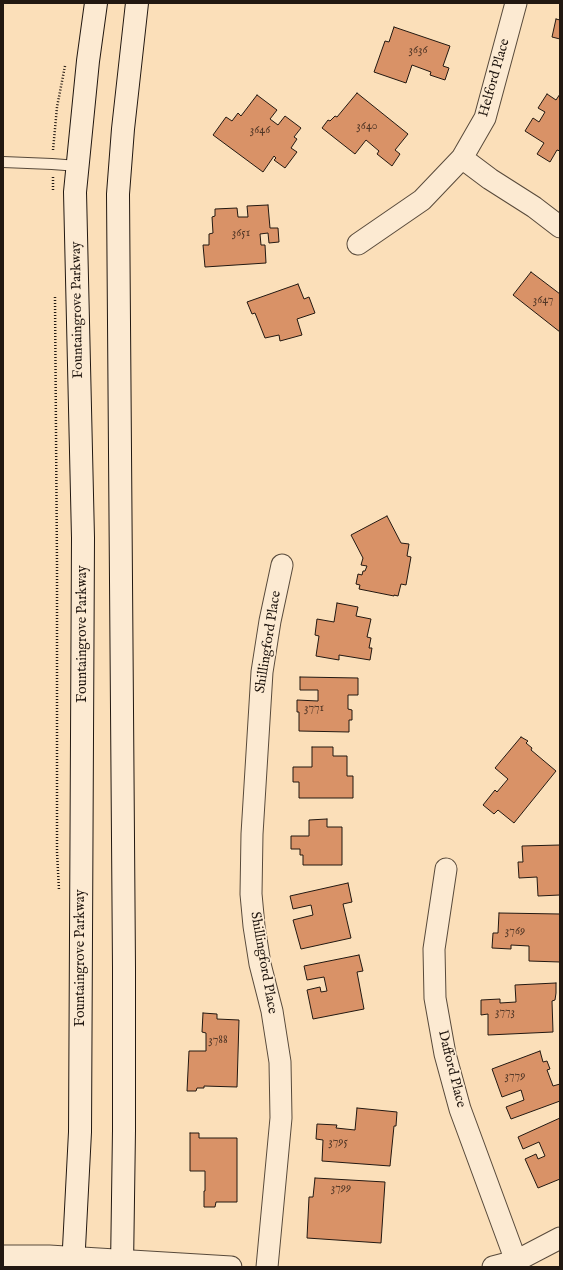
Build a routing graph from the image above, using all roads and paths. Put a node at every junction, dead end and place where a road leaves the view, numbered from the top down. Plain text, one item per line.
1 (96, 3) edge
2 (137, 3) edge
3 (516, 3) edge
4 (462, 158) junction
5 (3, 162) edge
6 (78, 166) junction
7 (560, 227) edge
8 (358, 244) dead end
9 (55, 292) dead end
10 (282, 565) dead end
11 (446, 869) dead end
12 (59, 891) dead end
13 (560, 1238) edge
14 (3, 1256) edge
15 (516, 1261) junction
16 (73, 1262) edge
17 (122, 1264) edge
18 (231, 1267) edge
19 (268, 1267) edge
20 (493, 1267) edge

1 - 6 main road, Fountaingrove Parkway
2 - 17 main road
3 - 4 street, Helford Place
4 - 7 street
4 - 8 street, Helford Place
5 - 6 lane
6 - 16 main road, Fountaingrove Parkway
9 - 12 path
10 - 19 street, Shillingford Place
11 - 15 street, Dafford Place
13 - 15 street
14 - 16 street
15 - 20 street
16 - 17 street
17 - 18 street

